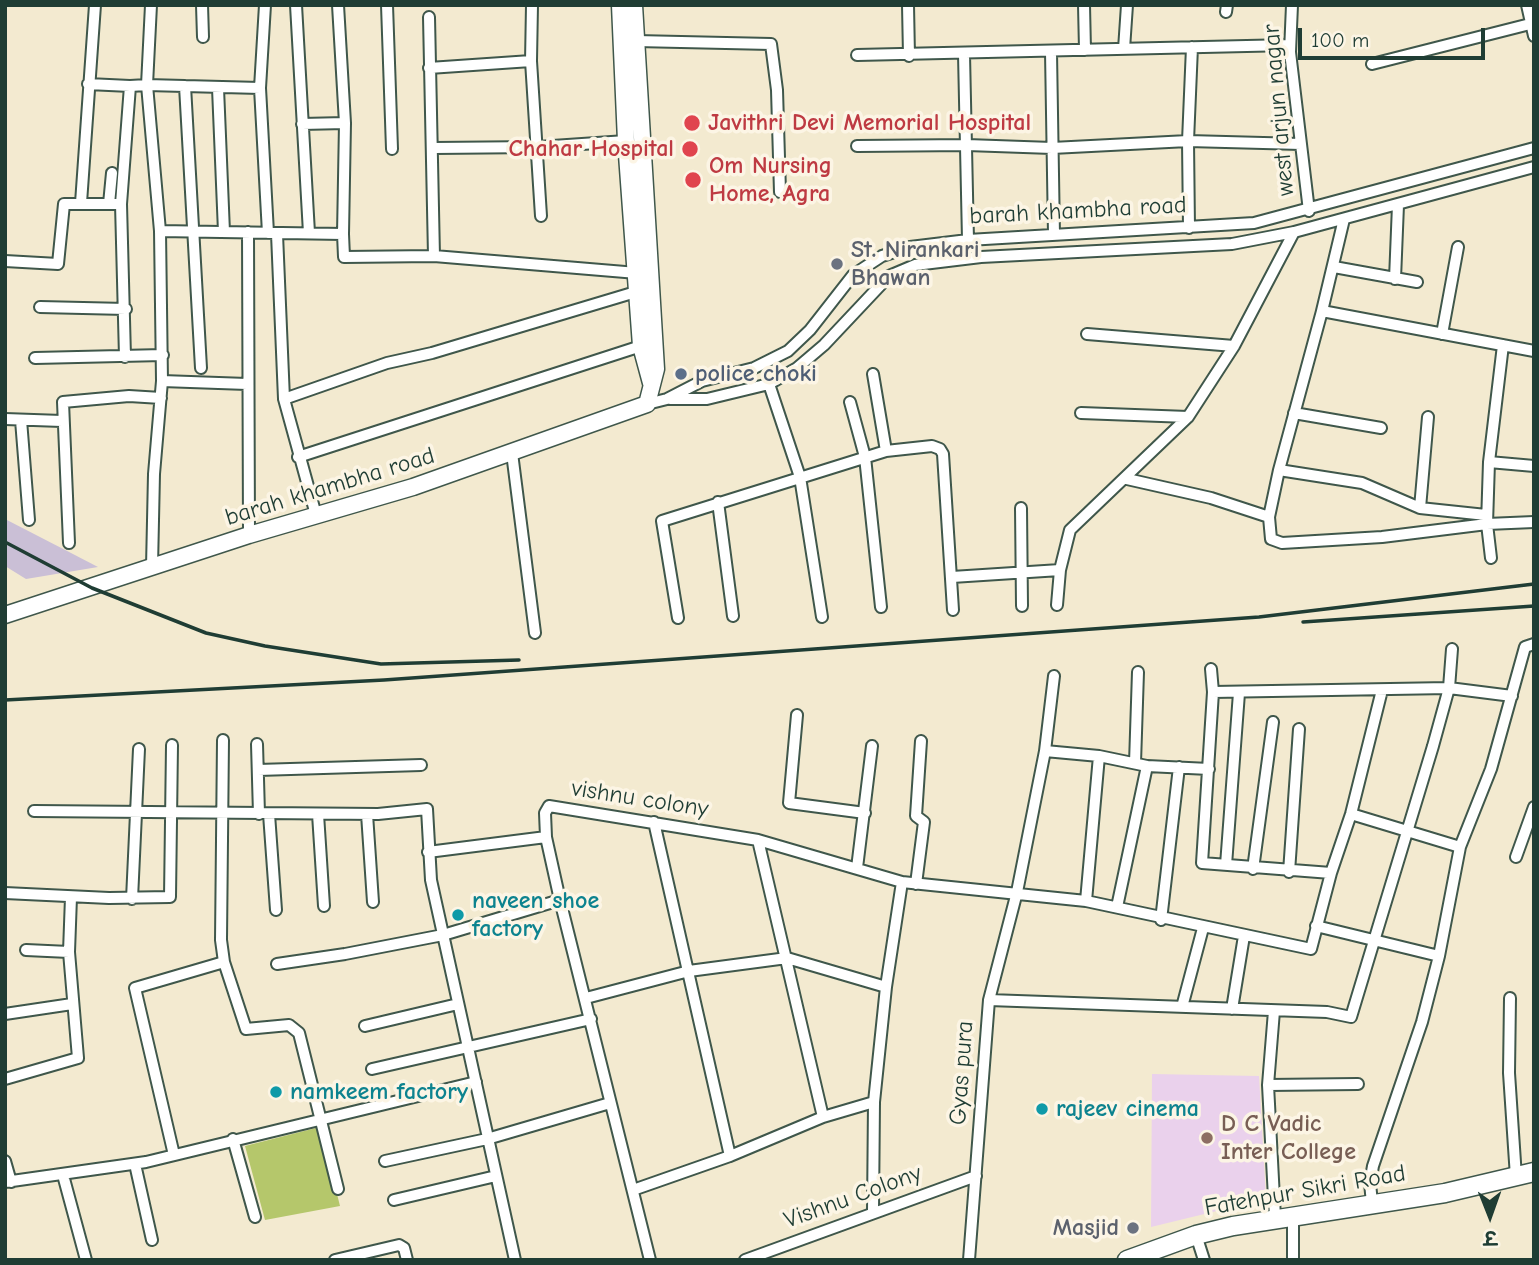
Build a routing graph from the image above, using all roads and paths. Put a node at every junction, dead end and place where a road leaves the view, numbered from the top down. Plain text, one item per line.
1 (95, 5) edge
2 (151, 5) edge
3 (202, 5) edge
4 (265, 5) edge
5 (296, 5) edge
6 (338, 5) edge
7 (387, 5) edge
8 (533, 5) edge
9 (620, 5) edge
10 (634, 5) edge
11 (908, 5) edge
12 (1084, 5) edge
13 (1127, 5) edge
14 (1292, 5) edge
15 (1527, 5) edge
16 (429, 17) dead end
17 (1532, 23) edge
18 (1534, 36) edge
19 (202, 37) dead end
20 (636, 41) junction
21 (1290, 45) junction
22 (1192, 47) junction
23 (1124, 49) junction
24 (1085, 50) junction
25 (1051, 52) junction
26 (964, 54) junction
27 (857, 55) dead end
28 (909, 56) junction
29 (531, 61) junction
30 (1371, 64) dead end
31 (429, 68) junction
32 (88, 84) junction
33 (147, 85) junction
34 (130, 86) junction
35 (185, 86) junction
36 (218, 88) junction
37 (260, 88) junction
38 (345, 123) junction
39 (302, 124) junction
40 (626, 141) junction
41 (1188, 141) junction
42 (1301, 144) junction
43 (967, 145) junction
44 (857, 146) dead end
45 (538, 147) junction
46 (434, 148) junction
47 (1052, 148) junction
48 (1534, 148) edge
49 (392, 149) dead end
50 (1534, 167) edge
51 (112, 173) dead end
52 (780, 192) dead end
53 (81, 202) junction
54 (108, 204) junction
55 (121, 204) junction
56 (1398, 205) junction
57 (1308, 211) junction
58 (541, 216) dead end
59 (1344, 219) junction
60 (1189, 228) junction
61 (160, 231) junction
62 (195, 232) junction
63 (224, 232) junction
64 (248, 232) junction
65 (1294, 232) junction
66 (272, 233) junction
67 (309, 233) junction
68 (343, 234) junction
69 (1054, 235) junction
70 (968, 240) junction
71 (1458, 247) dead end
72 (434, 256) junction
73 (5, 261) edge
74 (1334, 267) junction
75 (637, 273) junction
76 (1395, 279) junction
77 (1417, 282) dead end
78 (639, 291) junction
79 (40, 307) dead end
80 (126, 309) junction
81 (1322, 311) junction
82 (1087, 334) dead end
83 (1442, 334) junction
84 (1503, 345) junction
85 (641, 346) junction
86 (1234, 346) junction
87 (1534, 351) edge
88 (163, 355) junction
89 (125, 356) junction
90 (35, 358) dead end
91 (201, 368) dead end
92 (873, 374) dead end
93 (162, 381) junction
94 (651, 383) junction
95 (247, 384) junction
96 (769, 384) junction
97 (161, 398) junction
98 (284, 398) junction
99 (667, 399) junction
100 (850, 402) dead end
101 (647, 404) junction
102 (1294, 413) junction
103 (1080, 414) dead end
104 (1188, 417) junction
105 (1428, 417) dead end
106 (5, 419) edge
107 (21, 420) junction
108 (62, 421) junction
109 (1381, 428) dead end
110 (886, 451) junction
111 (512, 453) junction
112 (298, 457) junction
113 (865, 457) junction
114 (1489, 462) junction
115 (1534, 466) edge
116 (1279, 470) junction
117 (800, 477) junction
118 (1127, 479) junction
119 (718, 502) junction
120 (1021, 508) dead end
121 (1420, 508) junction
122 (316, 515) junction
123 (1269, 517) junction
124 (29, 520) dead end
125 (1487, 520) junction
126 (1534, 522) edge
127 (248, 535) junction
128 (69, 543) dead end
129 (1490, 558) dead end
130 (152, 568) junction
131 (1060, 570) junction
132 (1021, 571) junction
133 (952, 576) junction
134 (1057, 605) dead end
135 (1021, 606) dead end
136 (881, 607) dead end
137 (953, 610) dead end
138 (5, 615) edge
139 (733, 616) dead end
140 (822, 617) dead end
141 (678, 618) dead end
142 (535, 633) dead end
143 (1534, 644) edge
144 (1452, 649) dead end
145 (1211, 669) dead end
146 (1138, 672) dead end
147 (1054, 676) dead end
148 (1449, 688) junction
149 (1382, 690) junction
150 (1213, 692) junction
151 (1239, 693) junction
152 (1512, 696) junction
153 (797, 715) dead end
154 (1273, 722) dead end
155 (1299, 729) dead end
156 (223, 740) dead end
157 (921, 741) dead end
158 (257, 744) dead end
159 (172, 745) dead end
160 (872, 746) dead end
161 (139, 749) dead end
162 (1045, 751) junction
163 (1100, 756) junction
164 (1141, 764) junction
165 (421, 765) dead end
166 (1179, 767) junction
167 (1209, 769) junction
168 (258, 770) junction
169 (1534, 807) edge
170 (34, 811) dead end
171 (136, 812) junction
172 (170, 813) junction
173 (865, 813) junction
174 (220, 814) junction
175 (264, 814) junction
176 (318, 814) junction
177 (367, 814) junction
178 (1351, 814) junction
179 (654, 822) junction
180 (1405, 831) junction
181 (546, 837) junction
182 (758, 840) junction
183 (1460, 847) junction
184 (429, 852) junction
185 (1516, 856) dead end
186 (1226, 865) junction
187 (857, 868) junction
188 (1253, 869) junction
189 (1289, 872) junction
190 (1331, 873) junction
191 (902, 882) junction
192 (916, 884) junction
193 (1017, 892) junction
194 (5, 893) edge
195 (71, 897) junction
196 (132, 898) junction
197 (560, 900) junction
198 (1086, 901) junction
199 (373, 902) dead end
200 (324, 906) dead end
201 (1117, 907) junction
202 (276, 910) dead end
203 (1161, 920) junction
204 (1316, 926) junction
205 (1203, 928) junction
206 (443, 935) junction
207 (1244, 936) junction
208 (1376, 942) junction
209 (26, 950) dead end
210 (69, 952) junction
211 (1439, 956) junction
212 (787, 958) junction
213 (224, 962) junction
214 (277, 964) dead end
215 (689, 971) junction
216 (886, 988) junction
217 (586, 998) junction
218 (1510, 998) dead end
219 (989, 1000) junction
220 (72, 1003) junction
221 (458, 1004) junction
222 (1182, 1007) junction
223 (1232, 1009) junction
224 (1274, 1011) junction
225 (5, 1014) edge
226 (591, 1019) junction
227 (365, 1026) dead end
228 (467, 1049) junction
229 (372, 1069) dead end
230 (5, 1079) edge
231 (476, 1082) junction
232 (1358, 1084) dead end
233 (1268, 1085) junction
234 (874, 1102) junction
235 (610, 1103) junction
236 (823, 1117) junction
237 (320, 1118) junction
238 (233, 1139) junction
239 (487, 1139) junction
240 (174, 1155) junction
241 (730, 1156) junction
242 (385, 1160) dead end
243 (5, 1161) edge
244 (135, 1164) junction
245 (1534, 1172) edge
246 (63, 1175) junction
247 (976, 1175) junction
248 (496, 1176) junction
249 (1516, 1177) junction
250 (8, 1182) edge
251 (338, 1189) dead end
252 (633, 1190) junction
253 (394, 1200) dead end
254 (1372, 1203) junction
255 (873, 1211) junction
256 (1284, 1216) junction
257 (255, 1217) dead end
258 (1196, 1235) junction
259 (152, 1240) dead end
260 (86, 1260) edge
261 (335, 1260) edge
262 (407, 1260) edge
263 (515, 1260) edge
264 (650, 1260) edge
265 (745, 1260) edge
266 (969, 1260) edge
267 (1127, 1260) edge
268 (1204, 1260) edge
269 (1293, 1260) edge

1 - 32 street
2 - 33 street
3 - 19 street
4 - 37 street
5 - 39 street
6 - 38 street
7 - 49 street
8 - 29 street
9 - 40 street
10 - 20 street
11 - 28 street
12 - 24 street
13 - 23 street
14 - 21 street, west arjun nagar
15 - 17 street
16 - 31 street
17 - 18 street
17 - 30 street
20 - 52 street
20 - 94 street
21 - 22 street
21 - 42 street, west arjun nagar
22 - 23 street
22 - 41 street
23 - 24 street
24 - 25 street
25 - 26 street
25 - 47 street
26 - 28 street
26 - 43 street
27 - 28 street
29 - 31 street
29 - 45 street
31 - 46 street
32 - 34 street
32 - 53 street
33 - 34 street
33 - 35 street
33 - 61 street
34 - 55 street
35 - 36 street
35 - 62 street
36 - 37 street
36 - 63 street
37 - 66 street
38 - 39 street
38 - 68 street
39 - 67 street
40 - 45 street
40 - 75 street
41 - 42 street
41 - 47 street
41 - 60 street
42 - 57 street, west arjun nagar
43 - 44 street
43 - 47 street
43 - 70 street
45 - 46 street
45 - 58 street
46 - 72 street
47 - 69 street
48 - 57 street, barah khambha road
50 - 56 street, barah khambha road
51 - 54 street
53 - 54 street
53 - 73 street
54 - 55 street
55 - 80 street
56 - 59 street, barah khambha road
56 - 76 street
57 - 60 street, barah khambha road
59 - 65 street, barah khambha road
59 - 74 street
60 - 69 street, barah khambha road
61 - 62 street
61 - 88 street
62 - 63 street
62 - 91 street
63 - 64 street
64 - 66 street
64 - 95 street
65 - 86 street
65 - 96 street, barah khambha road
66 - 67 street
66 - 98 street
67 - 68 street
68 - 72 street
69 - 70 street, barah khambha road
70 - 99 street, barah khambha road
71 - 83 street
72 - 75 street
74 - 76 street
74 - 81 street
75 - 78 street
76 - 77 street
78 - 85 street
78 - 98 street
79 - 80 street
80 - 89 street
81 - 83 street
81 - 102 street
82 - 86 street
83 - 84 street
84 - 87 street
84 - 114 street
85 - 94 street
85 - 112 street
86 - 104 street
88 - 89 street
88 - 93 street
89 - 90 street
92 - 110 street
93 - 95 street
93 - 97 street
94 - 101 street
95 - 127 street
96 - 99 street, barah khambha road
96 - 117 street
97 - 108 street
97 - 130 street
98 - 112 street
99 - 101 street, barah khambha road
100 - 113 street
101 - 111 street, barah khambha road
102 - 109 street
102 - 116 street
103 - 104 street
104 - 118 street
105 - 121 street
106 - 107 street
107 - 108 street
107 - 124 street
108 - 128 street
110 - 113 street
110 - 133 street
111 - 122 street, barah khambha road
111 - 142 street
112 - 122 street
113 - 117 street
113 - 136 street
114 - 115 street
114 - 125 street
116 - 121 street
116 - 123 street
117 - 119 street
117 - 140 street
118 - 123 street
118 - 131 street
119 - 139 street
119 - 141 street
120 - 132 street
121 - 125 street
122 - 127 street, barah khambha road
123 - 125 street
125 - 126 street
125 - 129 street
127 - 130 street, barah khambha road
130 - 138 street, barah khambha road
131 - 132 street
131 - 134 street
132 - 133 street
132 - 135 street
133 - 137 street
143 - 152 street
144 - 148 street
145 - 150 street
146 - 164 street
147 - 162 street, Gyas pura
148 - 149 street
148 - 152 street
148 - 180 street
149 - 151 street
149 - 178 street
150 - 151 street
150 - 167 street
151 - 186 street
152 - 183 street
153 - 173 street
154 - 188 street
155 - 189 street
156 - 174 street
157 - 192 street
158 - 168 street
159 - 172 street
160 - 173 street
161 - 171 street
162 - 163 street
162 - 193 street, Gyas pura
163 - 164 street
163 - 198 street
164 - 166 street
164 - 201 street
165 - 168 street
166 - 167 street
166 - 203 street
167 - 186 street
168 - 175 street
169 - 185 street
170 - 171 street
171 - 172 street
171 - 196 street
172 - 174 street
172 - 196 street
173 - 187 street
174 - 175 street
174 - 213 street
175 - 176 street
175 - 202 street
176 - 177 street
176 - 200 street
177 - 184 street
177 - 199 street
178 - 180 street
178 - 190 street
179 - 181 street, vishnu colony
179 - 182 street, vishnu colony
179 - 215 street
180 - 183 street
180 - 208 street
181 - 184 street
181 - 197 street, vishnu colony
182 - 187 street, vishnu colony
182 - 212 street
183 - 211 street
184 - 206 street
186 - 188 street
187 - 191 street, vishnu colony
188 - 189 street
189 - 190 street
190 - 204 street
191 - 192 street, vishnu colony
191 - 216 street
192 - 193 street, vishnu colony
193 - 198 street, vishnu colony
193 - 219 street, Gyas pura
194 - 195 street
195 - 196 street
195 - 210 street
197 - 206 street
197 - 217 street, vishnu colony
198 - 201 street, vishnu colony
201 - 203 street, vishnu colony
203 - 205 street, vishnu colony
204 - 207 street, vishnu colony
204 - 208 street
205 - 207 street, vishnu colony
205 - 222 street
206 - 214 street
206 - 221 street
207 - 223 street
208 - 211 street
208 - 224 street
209 - 210 street
210 - 220 street
211 - 254 street
212 - 215 street
212 - 216 street
212 - 236 street
213 - 237 street
213 - 240 street
215 - 217 street
215 - 241 street
216 - 234 street
217 - 226 street, vishnu colony
218 - 249 street
219 - 222 street
219 - 247 street, Gyas pura
220 - 225 street
220 - 230 street
221 - 227 street
221 - 228 street
222 - 223 street
223 - 224 street
224 - 233 street
226 - 228 street
226 - 235 street, vishnu colony
228 - 229 street
228 - 231 street
231 - 237 street
231 - 239 street
232 - 233 street
233 - 256 street
234 - 236 street
234 - 255 street
235 - 239 street
235 - 252 street, vishnu colony
236 - 241 street
237 - 238 street
237 - 251 street
238 - 240 street
238 - 257 street
239 - 242 street
239 - 248 street
240 - 244 street
241 - 252 street
243 - 250 street
244 - 246 street
244 - 259 street
245 - 249 main road, Fatehpur Sikri Road
246 - 250 street
246 - 260 street
247 - 255 street, Vishnu Colony
247 - 266 street, Gyas pura
248 - 253 street
248 - 263 street
249 - 254 main road, Fatehpur Sikri Road
252 - 264 street, vishnu colony
254 - 256 main road, Fatehpur Sikri Road
255 - 265 street, Vishnu Colony
256 - 258 main road, Fatehpur Sikri Road
256 - 269 street
258 - 267 main road, Fatehpur Sikri Road
258 - 268 street
261 - 262 street

